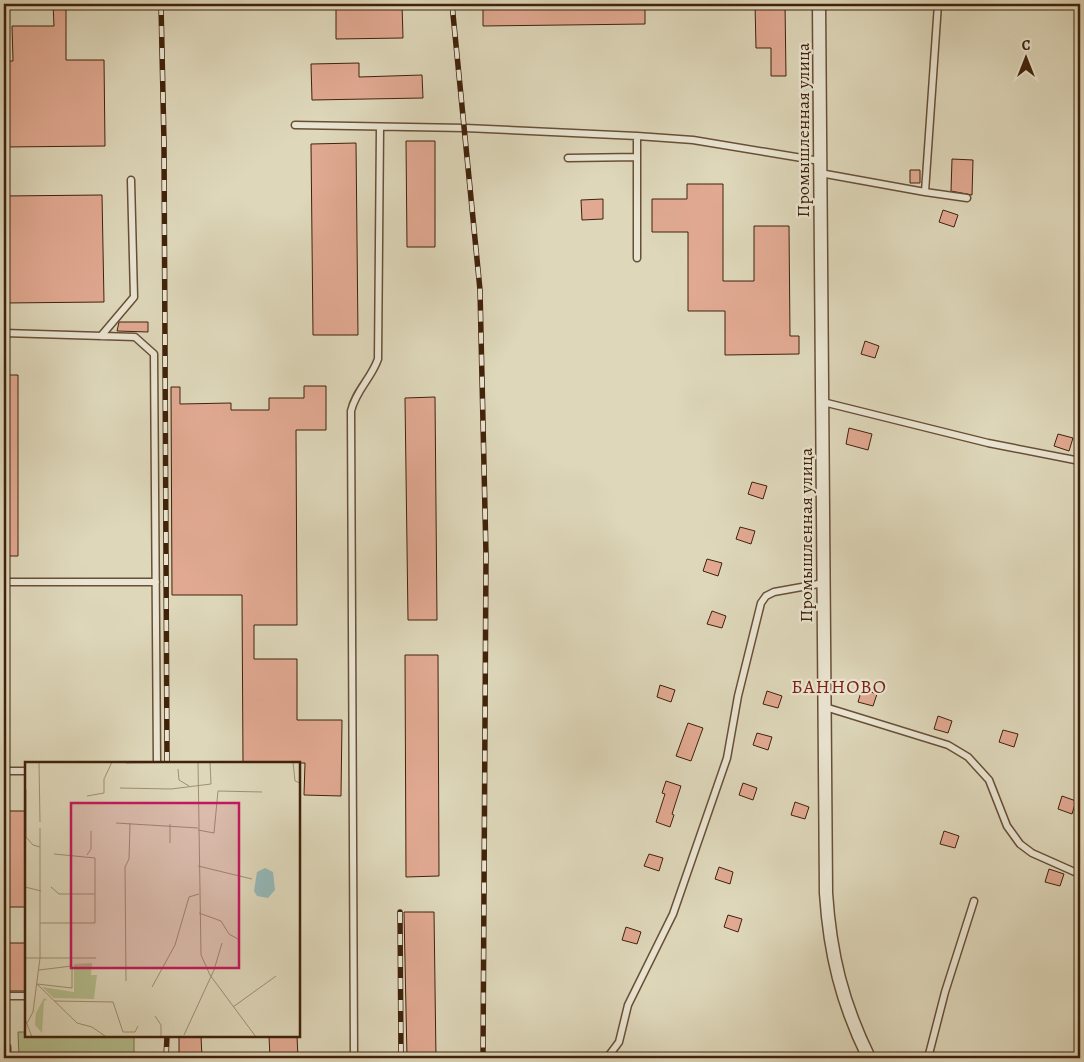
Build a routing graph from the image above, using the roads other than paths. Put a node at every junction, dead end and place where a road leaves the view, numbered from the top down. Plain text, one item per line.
1 (819, 4) edge
2 (938, 4) edge
3 (295, 125) dead end
4 (380, 128) junction
5 (637, 136) junction
6 (637, 157) junction
7 (568, 158) dead end
8 (820, 167) junction
9 (131, 180) dead end
10 (925, 192) junction
11 (967, 198) dead end
12 (637, 258) dead end
13 (4, 333) edge
14 (101, 336) junction
15 (823, 402) junction
16 (1080, 460) edge
17 (4, 582) edge
18 (156, 582) junction
19 (824, 582) junction
20 (824, 706) junction
21 (157, 762) edge
22 (4, 771) edge
23 (25, 771) edge
24 (1077, 873) dead end
25 (974, 901) dead end
26 (4, 996) edge
27 (25, 996) edge
28 (4, 1047) edge
29 (6, 1058) edge
30 (354, 1058) edge
31 (607, 1058) edge
32 (869, 1058) edge
33 (928, 1058) edge

1 - 8 street, Промышленная улица
2 - 10 lane
3 - 4 lane
4 - 5 lane
4 - 30 lane
5 - 6 lane
5 - 8 lane
6 - 7 lane
6 - 12 lane
8 - 10 lane
8 - 15 street, Промышленная улица
9 - 14 lane
10 - 11 lane
13 - 14 lane
14 - 18 lane
15 - 16 lane
15 - 19 street, Промышленная улица
17 - 18 lane
18 - 21 lane
19 - 20 street, Промышленная улица
19 - 31 lane
20 - 24 lane
20 - 32 street, Промышленная улица
22 - 23 lane
25 - 33 lane
26 - 27 lane
28 - 29 lane

